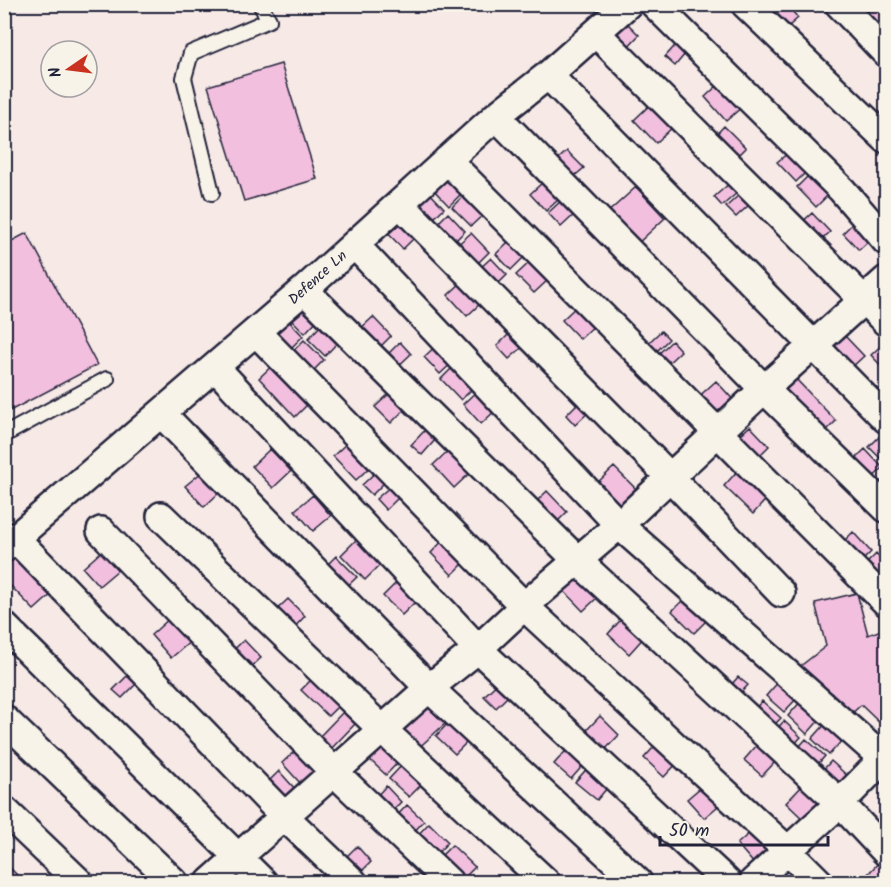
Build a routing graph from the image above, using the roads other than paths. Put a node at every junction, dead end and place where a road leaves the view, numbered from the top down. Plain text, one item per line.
1 (260, 4) edge
2 (628, 4) edge
3 (654, 4) edge
4 (744, 4) edge
5 (838, 4) edge
6 (596, 33) junction
7 (886, 53) edge
8 (548, 75) junction
9 (496, 116) junction
10 (886, 139) edge
11 (447, 160) junction
12 (212, 193) dead end
13 (400, 204) junction
14 (886, 241) edge
15 (355, 245) junction
16 (886, 280) edge
17 (304, 290) junction
18 (864, 300) junction
19 (886, 322) edge
20 (256, 332) junction
21 (814, 344) junction
22 (215, 367) junction
23 (107, 379) dead end
24 (764, 389) junction
25 (161, 413) junction
26 (886, 419) edge
27 (718, 433) junction
28 (4, 435) edge
29 (669, 476) junction
30 (886, 508) edge
31 (161, 516) dead end
32 (619, 525) junction
33 (101, 531) dead end
34 (10, 543) edge
35 (578, 561) junction
36 (781, 593) dead end
37 (886, 602) edge
38 (524, 606) junction
39 (4, 626) edge
40 (478, 648) junction
41 (429, 688) junction
42 (4, 719) edge
43 (383, 730) junction
44 (885, 758) edge
45 (334, 772) junction
46 (840, 803) junction
47 (4, 810) edge
48 (285, 817) junction
49 (787, 850) junction
50 (886, 852) edge
51 (236, 857) junction
52 (79, 882) edge
53 (174, 882) edge
54 (210, 882) edge
55 (263, 882) edge
56 (353, 882) edge
57 (449, 882) edge
58 (546, 882) edge
59 (638, 882) edge
60 (727, 882) edge
61 (753, 882) edge
62 (819, 882) edge

1 - 12 lane
2 - 6 street, Defence Ln
3 - 14 street
4 - 10 street
5 - 7 street
6 - 8 street, Defence Ln
6 - 18 street
8 - 9 street, Defence Ln
8 - 21 street
9 - 11 street, Defence Ln
9 - 24 street
11 - 13 street, Defence Ln
11 - 27 street
13 - 15 street, Defence Ln
13 - 29 street
15 - 17 street, Defence Ln
15 - 32 street
16 - 18 street
17 - 20 street, Defence Ln
17 - 35 street
18 - 19 street
18 - 21 street
20 - 22 street, Defence Ln
20 - 38 street
21 - 24 street
21 - 26 street
22 - 25 street, Defence Ln
22 - 40 street
23 - 28 lane
24 - 27 street
24 - 30 street
25 - 34 street, Defence Ln
25 - 41 street
27 - 29 street
27 - 37 street
29 - 32 street
29 - 36 street
31 - 43 street
32 - 35 street
32 - 44 street
33 - 45 street
34 - 48 street
35 - 38 street
35 - 46 street
38 - 40 street
38 - 49 street
39 - 51 street
40 - 41 street
40 - 60 street
41 - 43 street
41 - 59 street
42 - 53 street
43 - 45 street
43 - 58 street
44 - 46 street
45 - 48 street
45 - 57 street
46 - 49 street
46 - 50 street
47 - 52 street
48 - 51 street
48 - 56 street
49 - 61 street
49 - 62 street
51 - 54 street
51 - 55 street

